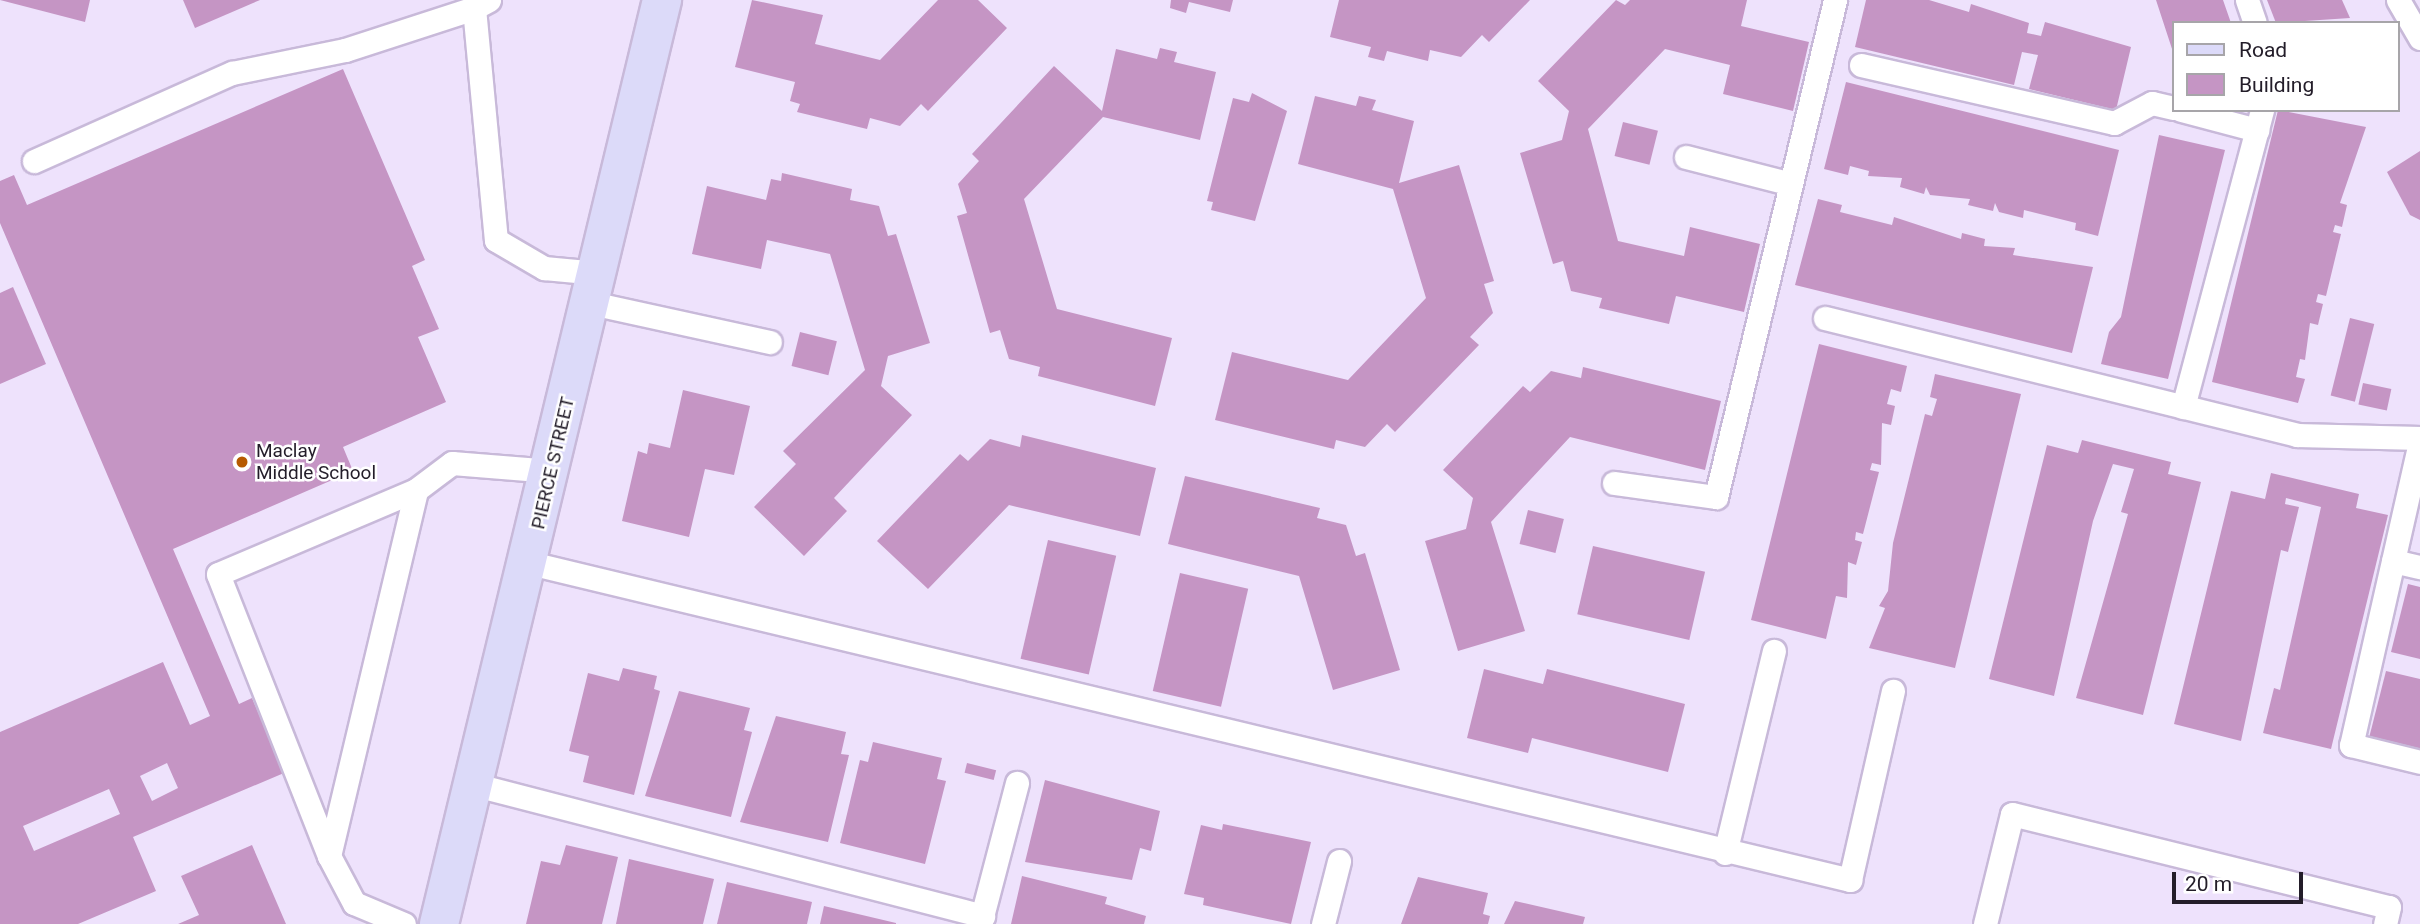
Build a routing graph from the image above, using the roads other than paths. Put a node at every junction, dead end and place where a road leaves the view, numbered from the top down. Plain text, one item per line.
1 (662, 0) edge
2 (1835, 0) edge
3 (2247, 0) edge
4 (2398, 0) edge
5 (482, 4) edge
6 (2254, 21) edge
7 (2420, 38) edge
8 (1861, 65) dead end
9 (2172, 108) edge
10 (2197, 112) edge
11 (2259, 120) edge
12 (1686, 157) dead end
13 (34, 161) dead end
14 (1791, 184) junction
15 (594, 288) junction
16 (1825, 318) dead end
17 (770, 342) dead end
18 (2183, 407) junction
19 (2420, 440) edge
20 (552, 471) junction
21 (1615, 483) dead end
22 (416, 490) junction
23 (2393, 561) junction
24 (530, 564) junction
25 (2420, 567) edge
26 (1774, 651) dead end
27 (1892, 691) dead end
28 (2420, 762) edge
29 (1017, 783) dead end
30 (472, 784) junction
31 (1725, 853) junction
32 (329, 856) junction
33 (1339, 861) dead end
34 (982, 920) edge
35 (1990, 923) edge
36 (404, 924) edge
37 (439, 924) edge
38 (1324, 924) edge
39 (2385, 924) edge

1 - 15 street, PIERCE STREET
2 - 14 lane
3 - 6 lane
4 - 7 lane
5 - 13 lane
5 - 15 lane
8 - 9 lane
10 - 11 lane
11 - 18 lane
12 - 14 lane
14 - 21 lane
15 - 17 lane
15 - 20 street, PIERCE STREET
16 - 18 lane
18 - 19 lane
19 - 23 lane
20 - 22 lane
20 - 24 street, PIERCE STREET
22 - 32 lane
22 - 32 lane
23 - 25 lane
23 - 28 lane
24 - 30 street, PIERCE STREET
24 - 31 lane
26 - 31 lane
27 - 31 lane
29 - 34 lane
30 - 34 lane
30 - 37 street, PIERCE STREET
32 - 36 lane
33 - 38 lane
35 - 39 lane

